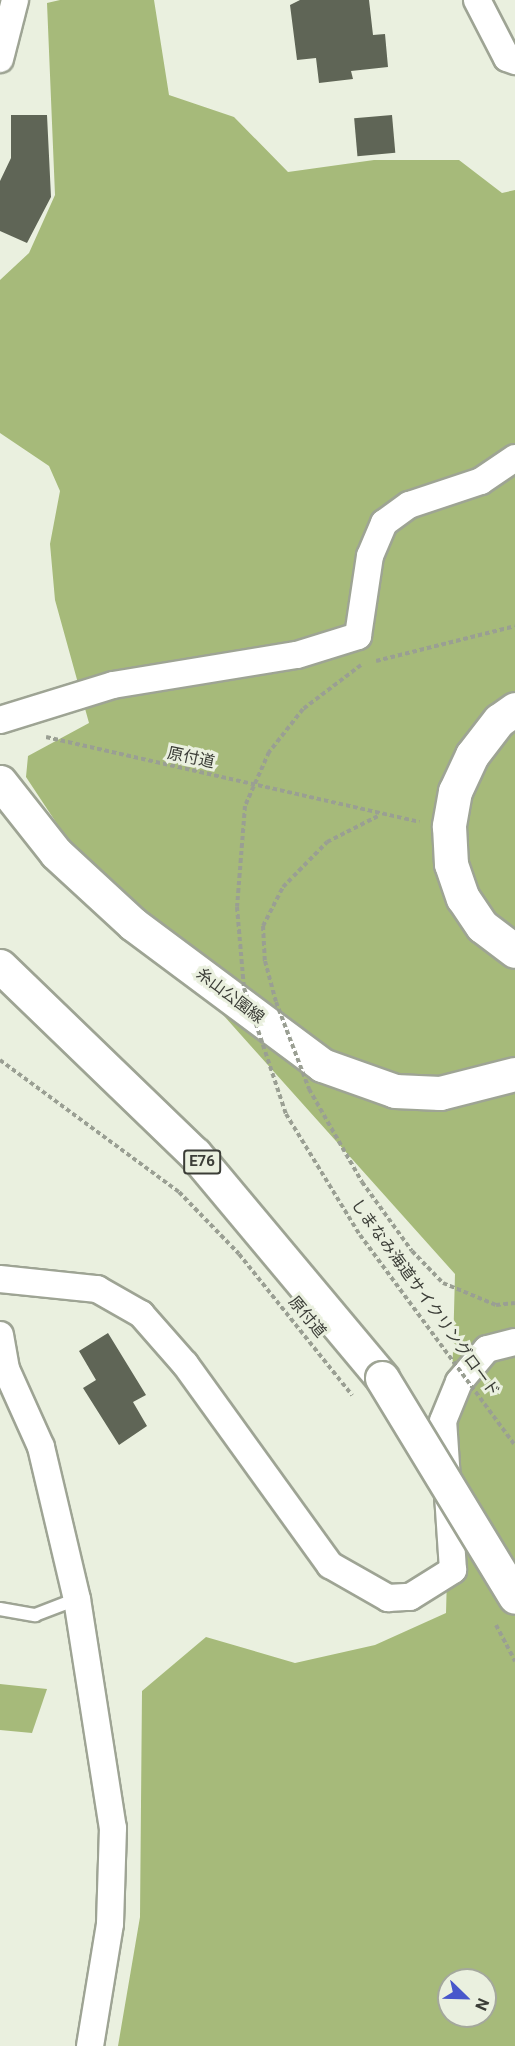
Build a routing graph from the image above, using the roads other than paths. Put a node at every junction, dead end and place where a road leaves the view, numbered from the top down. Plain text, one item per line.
1 (15, 0) edge
2 (477, 0) edge
3 (0, 59) edge
4 (515, 61) edge
5 (515, 458) edge
6 (515, 709) edge
7 (0, 720) edge
8 (0, 782) edge
9 (515, 951) edge
10 (0, 966) edge
11 (515, 1074) edge
12 (0, 1279) edge
13 (0, 1335) edge
14 (515, 1342) edge
15 (382, 1378) junction
16 (515, 1558) edge
17 (77, 1599) junction
18 (503, 1606) edge
19 (0, 1609) edge
20 (90, 2046) edge

1 - 3 street
2 - 4 street
5 - 7 street
6 - 9 main road
8 - 11 main road, 糸山公園線
10 - 15 main road, E76
12 - 14 street
13 - 17 street
15 - 16 main road, E76, bridge
15 - 18 main road, E76, bridge
17 - 19 lane
17 - 20 street

